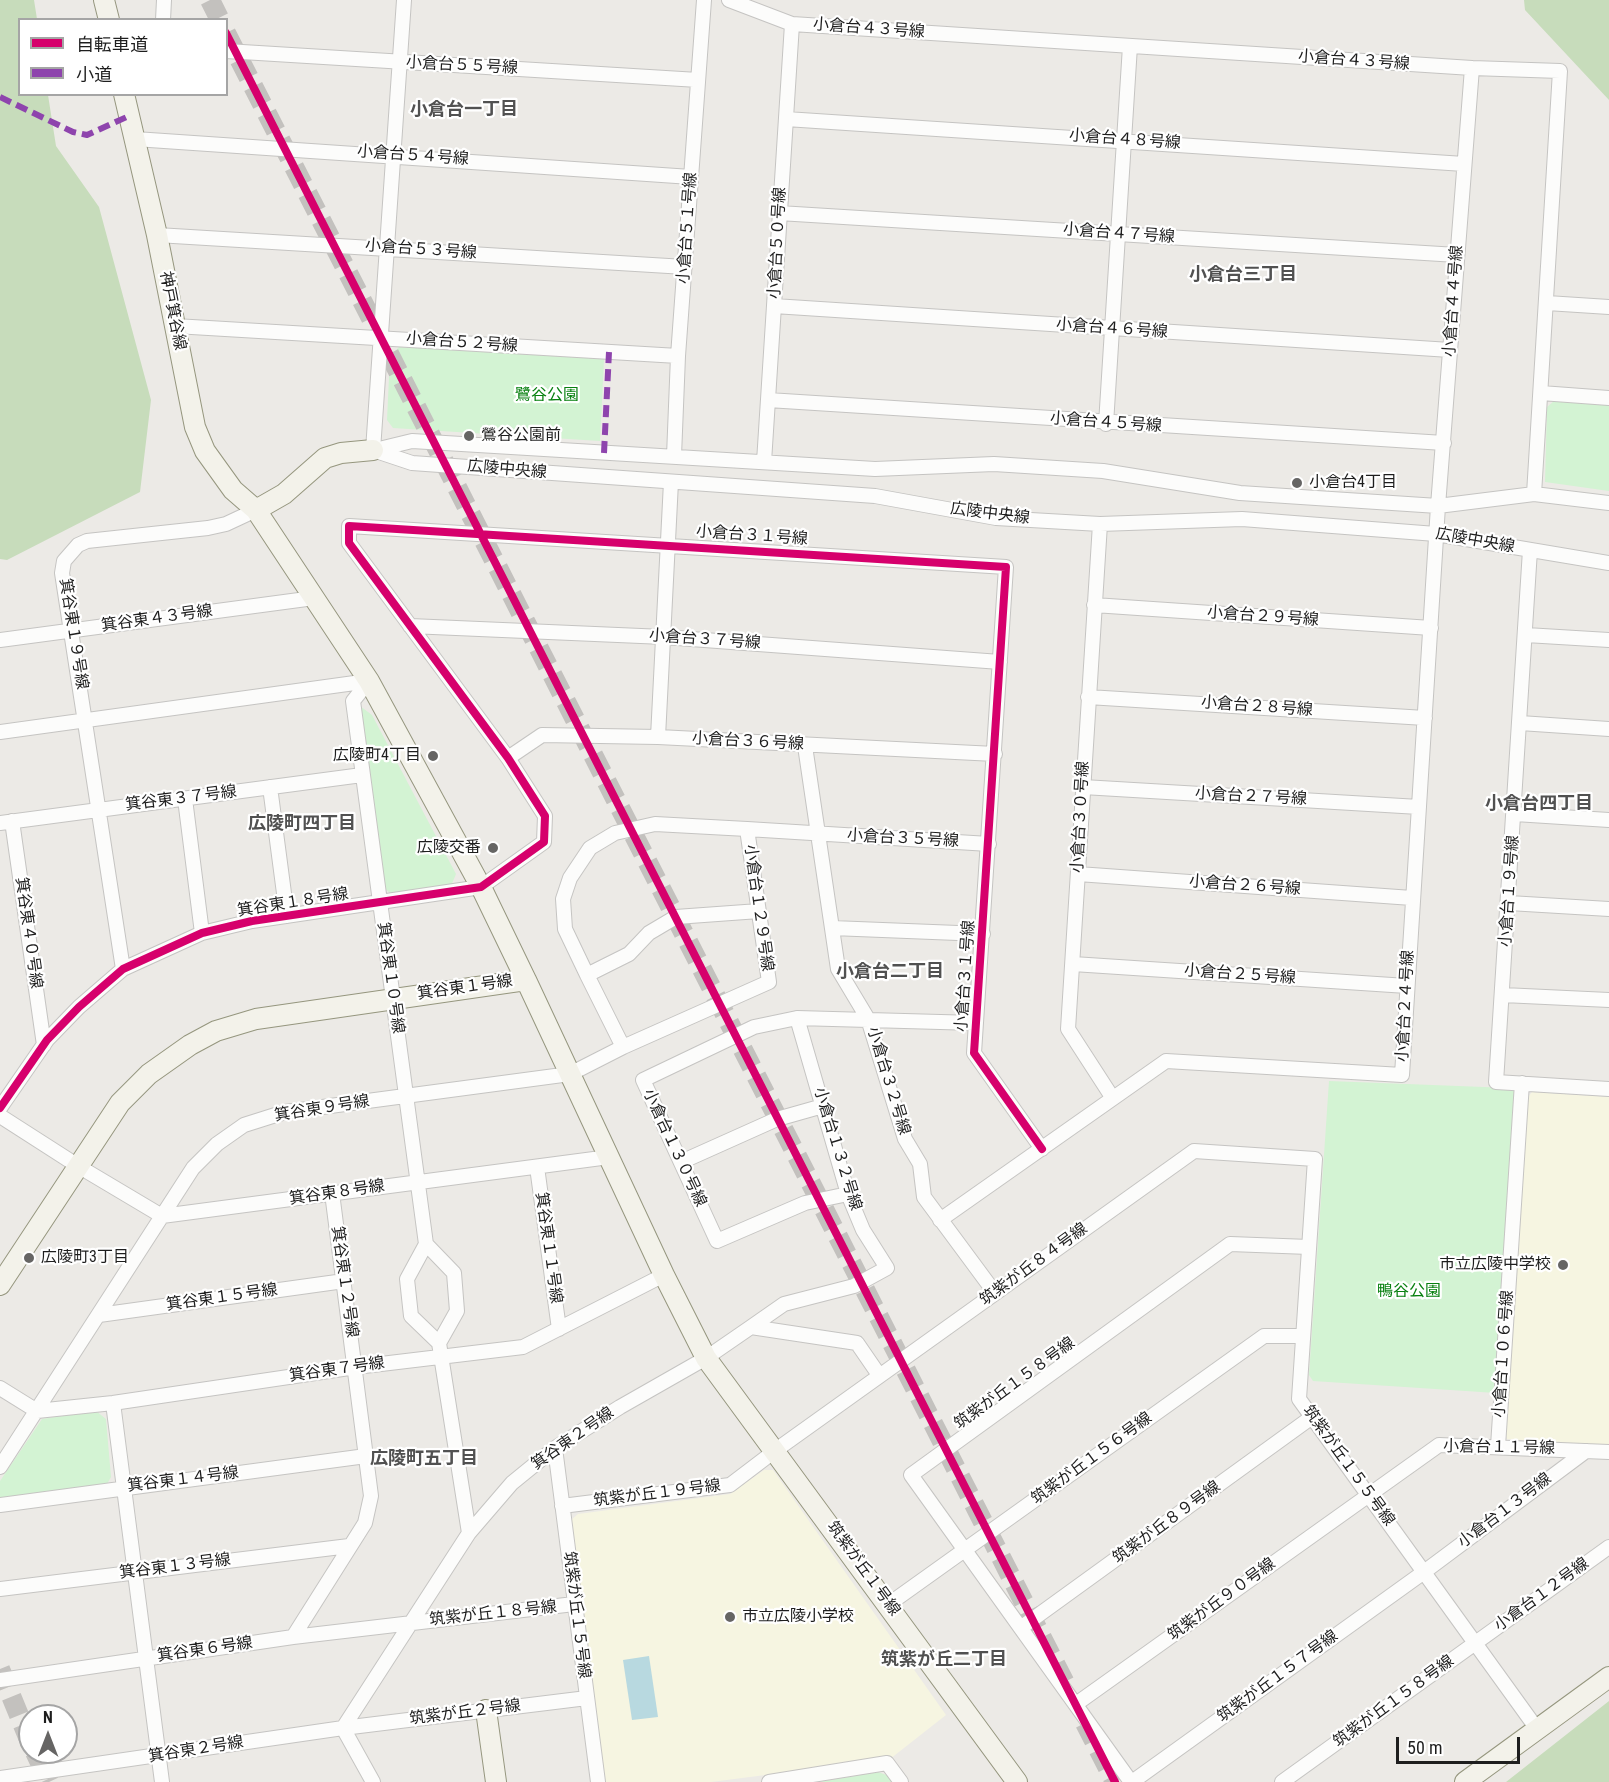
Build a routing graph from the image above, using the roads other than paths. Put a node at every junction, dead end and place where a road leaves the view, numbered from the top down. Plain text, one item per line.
1 (104, 0) edge
2 (164, 0) edge
3 (404, 0) edge
4 (704, 0) edge
5 (729, 0) edge
6 (108, 18) edge
7 (163, 18) edge
8 (792, 24) junction
9 (1130, 46) junction
10 (228, 51) edge
11 (400, 63) junction
12 (1472, 68) junction
13 (698, 80) junction
14 (124, 96) edge
15 (786, 118) junction
16 (135, 139) junction
17 (1124, 139) junction
18 (394, 155) junction
19 (1464, 164) junction
20 (691, 177) junction
21 (780, 213) junction
22 (1118, 233) junction
23 (157, 235) junction
24 (387, 248) junction
25 (1457, 255) junction
26 (685, 267) junction
27 (1547, 303) junction
28 (774, 306) junction
29 (1609, 307) edge
30 (175, 326) junction
31 (1112, 329) junction
32 (380, 338) junction
33 (1450, 350) junction
34 (678, 357) junction
35 (1541, 393) junction
36 (1609, 398) edge
37 (768, 400) junction
38 (1106, 424) junction
39 (1443, 443) junction
40 (373, 450) junction
41 (674, 456) junction
42 (764, 462) junction
43 (671, 482) junction
44 (1534, 494) junction
45 (1609, 503) edge
46 (1438, 506) junction
47 (256, 510) junction
48 (1100, 524) junction
49 (1436, 534) junction
50 (669, 544) junction
51 (1530, 550) junction
52 (1609, 563) edge
53 (314, 598) junction
54 (1094, 605) junction
55 (410, 626) junction
56 (1431, 628) junction
57 (73, 630) junction
58 (1526, 634) junction
59 (664, 637) junction
60 (0, 640) edge
61 (1609, 640) edge
62 (1000, 662) junction
63 (369, 681) junction
64 (1089, 697) junction
65 (1425, 718) junction
66 (87, 720) junction
67 (1520, 723) junction
68 (1609, 729) edge
69 (0, 732) edge
70 (658, 737) junction
71 (805, 746) junction
72 (995, 754) junction
73 (508, 759) junction
74 (362, 775) junction
75 (270, 787) junction
76 (1083, 787) junction
77 (185, 798) junction
78 (1419, 807) junction
79 (100, 810) junction
80 (1515, 814) junction
81 (1609, 820) edge
82 (6, 822) edge
83 (747, 830) junction
84 (818, 834) junction
85 (989, 844) junction
86 (1078, 874) junction
87 (481, 887) junction
88 (1412, 898) junction
89 (1509, 903) junction
90 (379, 904) junction
91 (1609, 909) edge
92 (759, 911) junction
93 (287, 916) junction
94 (832, 928) junction
95 (202, 933) junction
96 (982, 934) junction
97 (1072, 964) junction
98 (123, 969) junction
99 (587, 975) junction
100 (526, 980) junction
101 (1407, 986) junction
102 (1503, 995) junction
103 (394, 998) junction
104 (1609, 1000) edge
105 (798, 1018) junction
106 (868, 1019) junction
107 (976, 1023) junction
108 (44, 1045) junction
109 (623, 1047) junction
110 (570, 1074) junction
111 (1522, 1083) junction
112 (1609, 1089) edge
113 (406, 1096) junction
114 (1112, 1097) junction
115 (823, 1106) junction
116 (0, 1108) edge
117 (0, 1116) edge
118 (1042, 1149) junction
119 (609, 1157) junction
120 (1315, 1159) joint
121 (681, 1162) junction
122 (78, 1166) junction
123 (537, 1167) junction
124 (418, 1182) junction
125 (332, 1193) junction
126 (848, 1194) junction
127 (162, 1216) junction
128 (940, 1220) junction
129 (426, 1244) junction
130 (1309, 1247) junction
131 (664, 1275) junction
132 (344, 1281) junction
133 (0, 1285) edge
134 (995, 1293) junction
135 (99, 1315) junction
136 (751, 1327) junction
137 (559, 1329) junction
138 (1303, 1336) junction
139 (440, 1343) junction
140 (442, 1357) junction
141 (706, 1358) junction
142 (356, 1367) junction
143 (879, 1375) junction
144 (0, 1388) edge
145 (113, 1403) junction
146 (37, 1411) junction
147 (1312, 1417) junction
148 (1498, 1446) junction
149 (555, 1448) junction
150 (776, 1450) junction
151 (1586, 1451) junction
152 (1609, 1452) edge
153 (366, 1456) junction
154 (0, 1467) edge
155 (124, 1488) junction
156 (1369, 1495) junction
157 (0, 1505) edge
158 (562, 1506) junction
159 (469, 1533) junction
160 (349, 1546) junction
161 (1609, 1547) edge
162 (964, 1552) junction
163 (135, 1572) junction
164 (1424, 1572) junction
165 (0, 1589) edge
166 (574, 1604) junction
167 (889, 1604) junction
168 (411, 1623) junction
169 (1022, 1627) junction
170 (293, 1637) junction
171 (1476, 1642) junction
172 (146, 1659) junction
173 (1609, 1677) edge
174 (0, 1680) edge
175 (587, 1698) junction
176 (1076, 1704) junction
177 (486, 1710) junction
178 (343, 1728) junction
179 (1537, 1729) junction
180 (158, 1756) junction
181 (0, 1778) edge
182 (799, 1780) edge
183 (162, 1782) edge
184 (373, 1782) edge
185 (496, 1782) edge
186 (598, 1782) edge
187 (769, 1782) edge
188 (901, 1782) edge
189 (1017, 1782) edge
190 (1131, 1782) edge
191 (1282, 1782) edge
192 (1465, 1782) edge

1 - 6 street
2 - 7 street
3 - 11 street
4 - 13 street, 小倉台５１号線
5 - 8 street, 小倉台４３号線
8 - 9 street, 小倉台４３号線
8 - 15 street, 小倉台５０号線
9 - 12 street, 小倉台４３号線
9 - 17 street
10 - 11 street, 小倉台５５号線
11 - 13 street, 小倉台５５号線
11 - 18 street
12 - 19 street, 小倉台４４号線
12 - 27 street, 小倉台４３号線
13 - 20 street, 小倉台５１号線
14 - 16 street, 神戸箕谷線
15 - 17 street, 小倉台４８号線
15 - 21 street, 小倉台５０号線
16 - 18 street, 小倉台５４号線
16 - 23 street, 神戸箕谷線
17 - 19 street, 小倉台４８号線
17 - 22 street
18 - 20 street, 小倉台５４号線
18 - 24 street
19 - 25 street, 小倉台４４号線
20 - 26 street, 小倉台５１号線
21 - 22 street, 小倉台４７号線
21 - 28 street, 小倉台５０号線
22 - 25 street, 小倉台４７号線
22 - 31 street
23 - 24 street, 小倉台５３号線
23 - 30 street, 神戸箕谷線
24 - 26 street, 小倉台５３号線
24 - 32 street
25 - 33 street, 小倉台４４号線
26 - 34 street, 小倉台５１号線
27 - 29 street
27 - 35 street, 小倉台４３号線
28 - 31 street, 小倉台４６号線
28 - 37 street, 小倉台５０号線
30 - 32 street, 小倉台５２号線
30 - 47 street, 神戸箕谷線
31 - 33 street, 小倉台４６号線
31 - 38 street
32 - 34 street, 小倉台５２号線
32 - 40 street
33 - 39 street, 小倉台４４号線
34 - 41 street, 小倉台５１号線
35 - 36 street
35 - 44 street, 小倉台４３号線
37 - 38 street, 小倉台４５号線
37 - 42 street, 小倉台５０号線
38 - 39 street, 小倉台４５号線
39 - 46 street, 小倉台４４号線
40 - 41 street, 広陵中央線
40 - 43 street, 広陵中央線
40 - 47 street, 広陵中央線
41 - 42 street, 広陵中央線
42 - 46 street, 広陵中央線
43 - 48 street, 広陵中央線
43 - 50 street
44 - 45 street, 広陵中央線
44 - 46 street, 広陵中央線
46 - 49 street, 小倉台４４号線
47 - 53 street
47 - 57 street, 箕谷東１９号線
48 - 49 street, 広陵中央線
48 - 54 street, 小倉台３０号線
49 - 51 street, 広陵中央線
49 - 56 street, 小倉台２４号線
50 - 55 street, 小倉台３１号線
50 - 59 street
50 - 62 street, 小倉台３１号線
51 - 52 street, 広陵中央線
51 - 58 street, 小倉台１９号線
53 - 57 street, 箕谷東４３号線
53 - 63 street
54 - 56 street, 小倉台２９号線
54 - 64 street, 小倉台３０号線
55 - 59 street, 小倉台３７号線
55 - 73 street, 小倉台３１号線
56 - 65 street, 小倉台２４号線
57 - 60 street, 箕谷東４３号線
57 - 66 street, 箕谷東１９号線
58 - 61 street
58 - 67 street, 小倉台１９号線
59 - 62 street, 小倉台３７号線
59 - 70 street
62 - 72 street, 小倉台３１号線
63 - 66 street
63 - 74 street, 箕谷東１０号線
63 - 87 street, 箕谷東１号線
64 - 65 street, 小倉台２８号線
64 - 76 street, 小倉台３０号線
65 - 78 street, 小倉台２４号線
66 - 69 street
66 - 79 street, 箕谷東１９号線
67 - 68 street
67 - 80 street, 小倉台１９号線
70 - 71 street, 小倉台３６号線
70 - 73 street, 小倉台３６号線
71 - 72 street, 小倉台３６号線
71 - 84 street, 小倉台３２号線
72 - 85 street, 小倉台３１号線
73 - 87 street, 小倉台３１号線
74 - 75 street, 箕谷東３７号線
74 - 90 street, 箕谷東１０号線
75 - 77 street, 箕谷東３７号線
75 - 93 street
76 - 78 street, 小倉台２７号線
76 - 86 street, 小倉台３０号線
77 - 79 street, 箕谷東３７号線
77 - 95 street
78 - 88 street, 小倉台２４号線
79 - 82 street, 箕谷東３７号線
79 - 98 street, 箕谷東１９号線
80 - 81 street
80 - 89 street, 小倉台１９号線
82 - 108 street, 箕谷東４０号線
83 - 84 street, 小倉台１２９号線
83 - 92 street, 小倉台１２９号線
83 - 99 street
84 - 85 street, 小倉台３５号線
84 - 94 street, 小倉台３２号線
85 - 96 street, 小倉台３１号線
86 - 88 street, 小倉台２６号線
86 - 97 street, 小倉台３０号線
87 - 90 street, 箕谷東１８号線
87 - 100 street, 箕谷東１号線
88 - 101 street, 小倉台２４号線
89 - 91 street
89 - 102 street, 小倉台１９号線
90 - 93 street, 箕谷東１８号線
90 - 103 street, 箕谷東１０号線
92 - 99 street
92 - 109 street, 小倉台１２９号線
93 - 95 street, 箕谷東１８号線
94 - 96 street
94 - 106 street, 小倉台３２号線
95 - 98 street, 箕谷東１８号線
96 - 107 street, 小倉台３１号線
97 - 101 street, 小倉台２５号線
97 - 114 street, 小倉台３０号線
98 - 108 street, 箕谷東１８号線
99 - 109 street
100 - 103 street, 箕谷東１号線
100 - 110 street
101 - 114 street, 小倉台２４号線
102 - 104 street
102 - 111 street, 小倉台１９号線
103 - 113 street, 箕谷東１０号線
103 - 122 street, 箕谷東１号線
105 - 106 street
105 - 115 street, 小倉台１３２号線
105 - 121 street, 小倉台１３０号線
106 - 107 street
106 - 128 street, 小倉台３２号線
107 - 118 street, 小倉台３１号線
108 - 116 street, 箕谷東１８号線
109 - 110 street, 小倉台１２９号線
110 - 113 street, 箕谷東９号線
110 - 119 street
111 - 112 street, 小倉台１９号線
111 - 148 street, 小倉台１０６号線
113 - 124 street, 箕谷東１０号線
113 - 127 street, 箕谷東９号線
114 - 118 street, 小倉台２４号線
115 - 121 street
115 - 126 street, 小倉台１３２号線
117 - 122 street
118 - 128 street, 小倉台２４号線
119 - 123 street, 箕谷東８号線
119 - 131 street
120 - 130 street, 筑紫が丘１５５号線
120 - 134 street, 筑紫が丘８４号線
121 - 126 street, 小倉台１３０号線
122 - 127 street
122 - 133 street, 箕谷東１号線
123 - 124 street, 箕谷東８号線
123 - 137 street, 箕谷東１１号線
124 - 125 street, 箕谷東８号線
124 - 129 street, 箕谷東１０号線
125 - 127 street, 箕谷東８号線
125 - 132 street, 箕谷東１２号線
126 - 136 street, 小倉台１３２号線
127 - 135 street, 箕谷東９号線
128 - 134 street, 小倉台３２号線
129 - 139 street
129 - 139 street
130 - 138 street, 筑紫が丘１５５号線
130 - 162 street, 筑紫が丘１５８号線
131 - 137 street, 箕谷東７号線
131 - 141 street
132 - 135 street, 箕谷東１５号線
132 - 142 street, 箕谷東１２号線
134 - 143 street, 筑紫が丘８４号線
135 - 146 street, 箕谷東９号線
136 - 141 street, 箕谷東２号線
136 - 143 street
137 - 140 street, 箕谷東７号線
138 - 147 street, 筑紫が丘１５５号線
138 - 162 street, 筑紫が丘１５６号線
139 - 140 street
140 - 142 street, 箕谷東７号線
140 - 159 street
141 - 149 street, 箕谷東２号線
141 - 150 street, 筑紫が丘１号線
142 - 145 street, 箕谷東７号線
142 - 153 street, 箕谷東１２号線
143 - 150 street, 筑紫が丘８４号線
144 - 146 street
145 - 146 street, 箕谷東７号線
145 - 155 street
146 - 154 street, 箕谷東９号線
147 - 156 street, 筑紫が丘１５５号線
147 - 169 street, 筑紫が丘８９号線
148 - 151 street, 小倉台１１号線
148 - 156 street, 小倉台１１号線
149 - 158 street, 筑紫が丘１５号線
149 - 159 street, 箕谷東２号線
150 - 158 street, 筑紫が丘１９号線
150 - 167 street, 筑紫が丘１号線
151 - 152 street, 小倉台１１号線
151 - 164 street, 小倉台１３号線
153 - 155 street, 箕谷東１４号線
153 - 160 street, 箕谷東１２号線
155 - 157 street, 箕谷東１４号線
155 - 163 street
156 - 164 street, 筑紫が丘１５５号線
156 - 176 street, 筑紫が丘９０号線
158 - 166 street, 筑紫が丘１５号線
159 - 168 street, 箕谷東２号線
160 - 163 street, 箕谷東１３号線
160 - 170 street, 箕谷東１２号線
161 - 171 street, 小倉台１２号線
162 - 167 street, 筑紫が丘１５６号線
162 - 169 street, 筑紫が丘１５８号線
163 - 165 street, 箕谷東１３号線
163 - 172 street
164 - 171 street, 筑紫が丘１５５号線
164 - 190 street, 筑紫が丘１５７号線
166 - 168 street, 筑紫が丘１８号線
166 - 175 street, 筑紫が丘１５号線
167 - 189 street, 筑紫が丘１号線
168 - 170 street, 箕谷東６号線
168 - 178 street, 箕谷東２号線
169 - 176 street, 筑紫が丘１５８号線
170 - 172 street, 箕谷東６号線
171 - 179 street, 筑紫が丘１５５号線
171 - 191 street, 筑紫が丘１５８号線
172 - 174 street, 箕谷東６号線
172 - 180 street
173 - 179 street
175 - 177 street, 筑紫が丘２号線
175 - 186 street, 筑紫が丘１５号線
176 - 190 street, 筑紫が丘１５８号線
177 - 178 street, 筑紫が丘２号線
177 - 185 street
178 - 180 street, 箕谷東２号線
178 - 184 street
179 - 192 street
180 - 181 street, 箕谷東２号線
180 - 183 street
182 - 187 street
182 - 188 street

